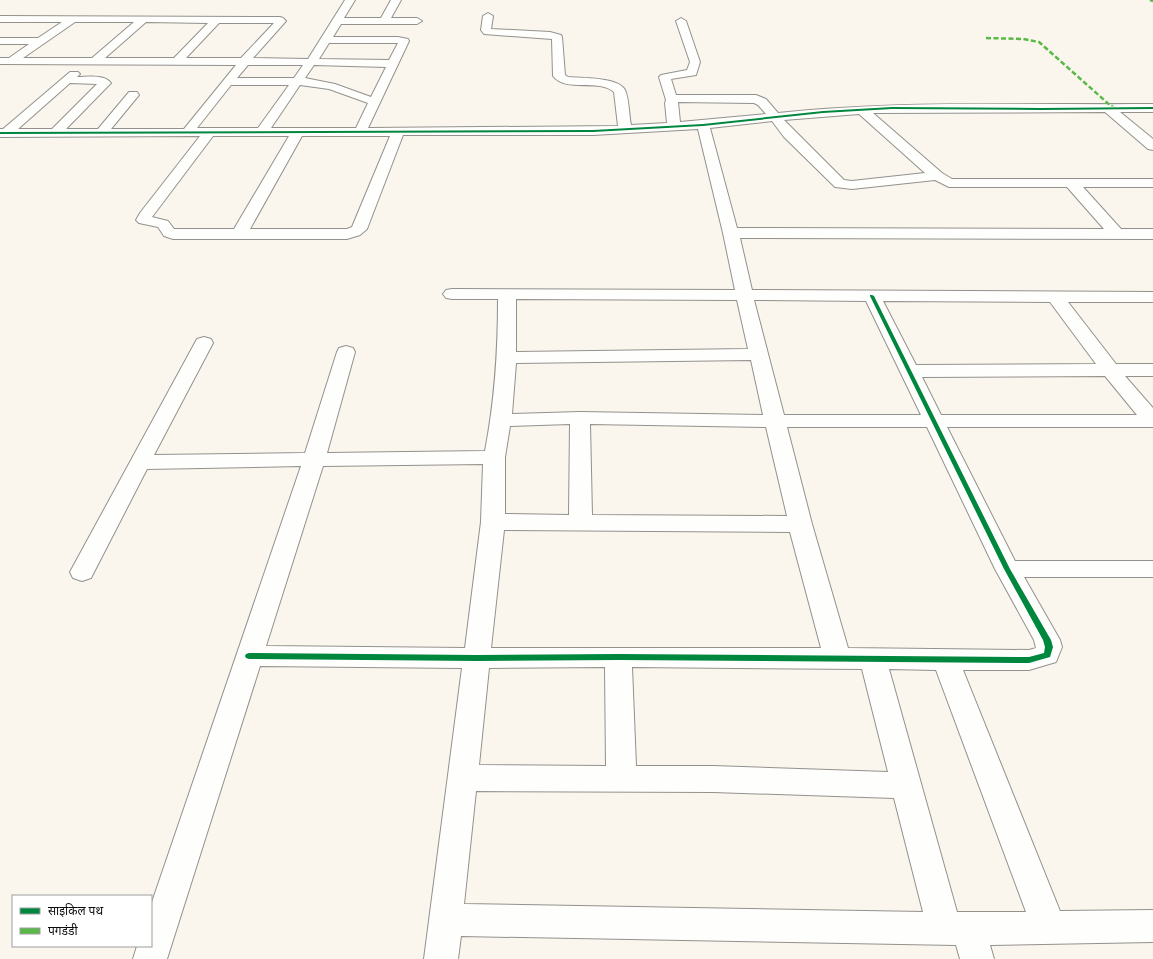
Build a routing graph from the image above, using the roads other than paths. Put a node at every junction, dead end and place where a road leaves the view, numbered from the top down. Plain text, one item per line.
1 (350, 0) edge
2 (396, 0) edge
3 (488, 16) dead end
4 (0, 19) edge
5 (73, 19) junction
6 (144, 19) junction
7 (216, 20) junction
8 (337, 21) junction
9 (384, 21) junction
10 (417, 21) dead end
11 (681, 21) dead end
12 (326, 40) junction
13 (0, 41) edge
14 (42, 41) junction
15 (0, 61) edge
16 (12, 61) junction
17 (95, 61) junction
18 (177, 61) junction
19 (245, 61) junction
20 (310, 62) junction
21 (393, 64) junction
22 (0, 70) edge
23 (296, 81) junction
24 (228, 82) junction
25 (133, 95) dead end
26 (672, 100) junction
27 (375, 102) junction
28 (1108, 108) junction
29 (1153, 108) edge
30 (862, 110) junction
31 (775, 118) junction
32 (703, 125) junction
33 (674, 127) junction
34 (625, 130) junction
35 (101, 132) junction
36 (188, 132) junction
37 (210, 132) junction
38 (262, 132) junction
39 (298, 132) junction
40 (360, 132) junction
41 (398, 132) junction
42 (3, 133) edge
43 (55, 133) junction
44 (1153, 146) edge
45 (937, 176) junction
46 (1071, 183) junction
47 (1153, 183) edge
48 (240, 233) junction
49 (731, 233) junction
50 (1117, 234) junction
51 (1153, 234) edge
52 (452, 294) dead end
53 (507, 294) junction
54 (744, 294) junction
55 (872, 296) junction
56 (1055, 297) junction
57 (1153, 298) edge
58 (204, 343) dead end
59 (346, 352) dead end
60 (758, 354) junction
61 (507, 358) junction
62 (1110, 370) junction
63 (1153, 370) edge
64 (908, 371) junction
65 (580, 418) junction
66 (501, 420) junction
67 (774, 421) junction
68 (933, 421) junction
69 (1153, 421) edge
70 (494, 457) junction
71 (314, 460) junction
72 (140, 462) junction
73 (493, 522) junction
74 (581, 522) junction
75 (800, 524) junction
76 (1007, 569) junction
77 (1153, 569) edge
78 (82, 572) dead end
79 (249, 656) junction
80 (618, 657) junction
81 (477, 658) junction
82 (837, 658) junction
83 (873, 659) junction
84 (946, 660) junction
85 (462, 778) junction
86 (621, 778) junction
87 (906, 785) junction
88 (446, 920) junction
89 (1153, 926) edge
90 (1049, 927) junction
91 (963, 939) edge
92 (150, 959) edge
93 (441, 959) edge

1 - 8 street
2 - 9 street
3 - 34 street
4 - 5 street
5 - 6 street
5 - 14 street
6 - 7 street
6 - 17 street
7 - 18 street
7 - 19 street
8 - 9 street
8 - 12 street
9 - 10 street
11 - 26 street
12 - 20 street
12 - 21 street
13 - 14 street
14 - 16 street
15 - 16 street
16 - 17 street
16 - 22 street
17 - 18 street
18 - 19 street
19 - 20 street
19 - 24 street
20 - 21 street
20 - 23 street
21 - 27 street
23 - 24 street
23 - 27 street
23 - 38 street
24 - 36 street
25 - 35 street
26 - 31 street
26 - 33 street
27 - 40 street
28 - 29 street
28 - 30 street
28 - 44 street
30 - 31 street
30 - 45 street
31 - 32 street
31 - 45 street
32 - 33 street
32 - 49 street
33 - 34 street
34 - 41 street
35 - 36 street
35 - 43 street
36 - 37 street
37 - 38 street
37 - 48 street
38 - 39 street
39 - 40 street
39 - 48 street
40 - 41 street
41 - 48 street
42 - 43 street
42 - 43 street
45 - 46 street
46 - 47 street
46 - 50 street
49 - 50 street
49 - 54 street
50 - 51 street
52 - 53 street
53 - 54 street
53 - 61 street
54 - 55 street
54 - 60 street
55 - 56 street
55 - 64 street
56 - 57 street
56 - 62 street
58 - 72 street
59 - 71 street
60 - 61 street
60 - 67 street
61 - 66 street
62 - 63 street
62 - 64 street
62 - 69 street
64 - 68 street
65 - 66 street
65 - 67 street
65 - 74 street
66 - 70 street
67 - 68 street
67 - 75 street
68 - 69 street
68 - 76 street
70 - 71 street
70 - 73 street
71 - 72 street
71 - 79 street
72 - 78 street
73 - 74 street
73 - 81 street
74 - 75 street
75 - 82 street
76 - 77 street
76 - 84 street
79 - 81 street
79 - 92 street
80 - 81 street
80 - 82 street
80 - 86 street
81 - 85 street
82 - 83 street
83 - 84 street
83 - 87 street
84 - 90 street
85 - 86 street
85 - 88 street
86 - 87 street
87 - 91 street
88 - 91 street
88 - 93 street
89 - 90 street
90 - 91 street

